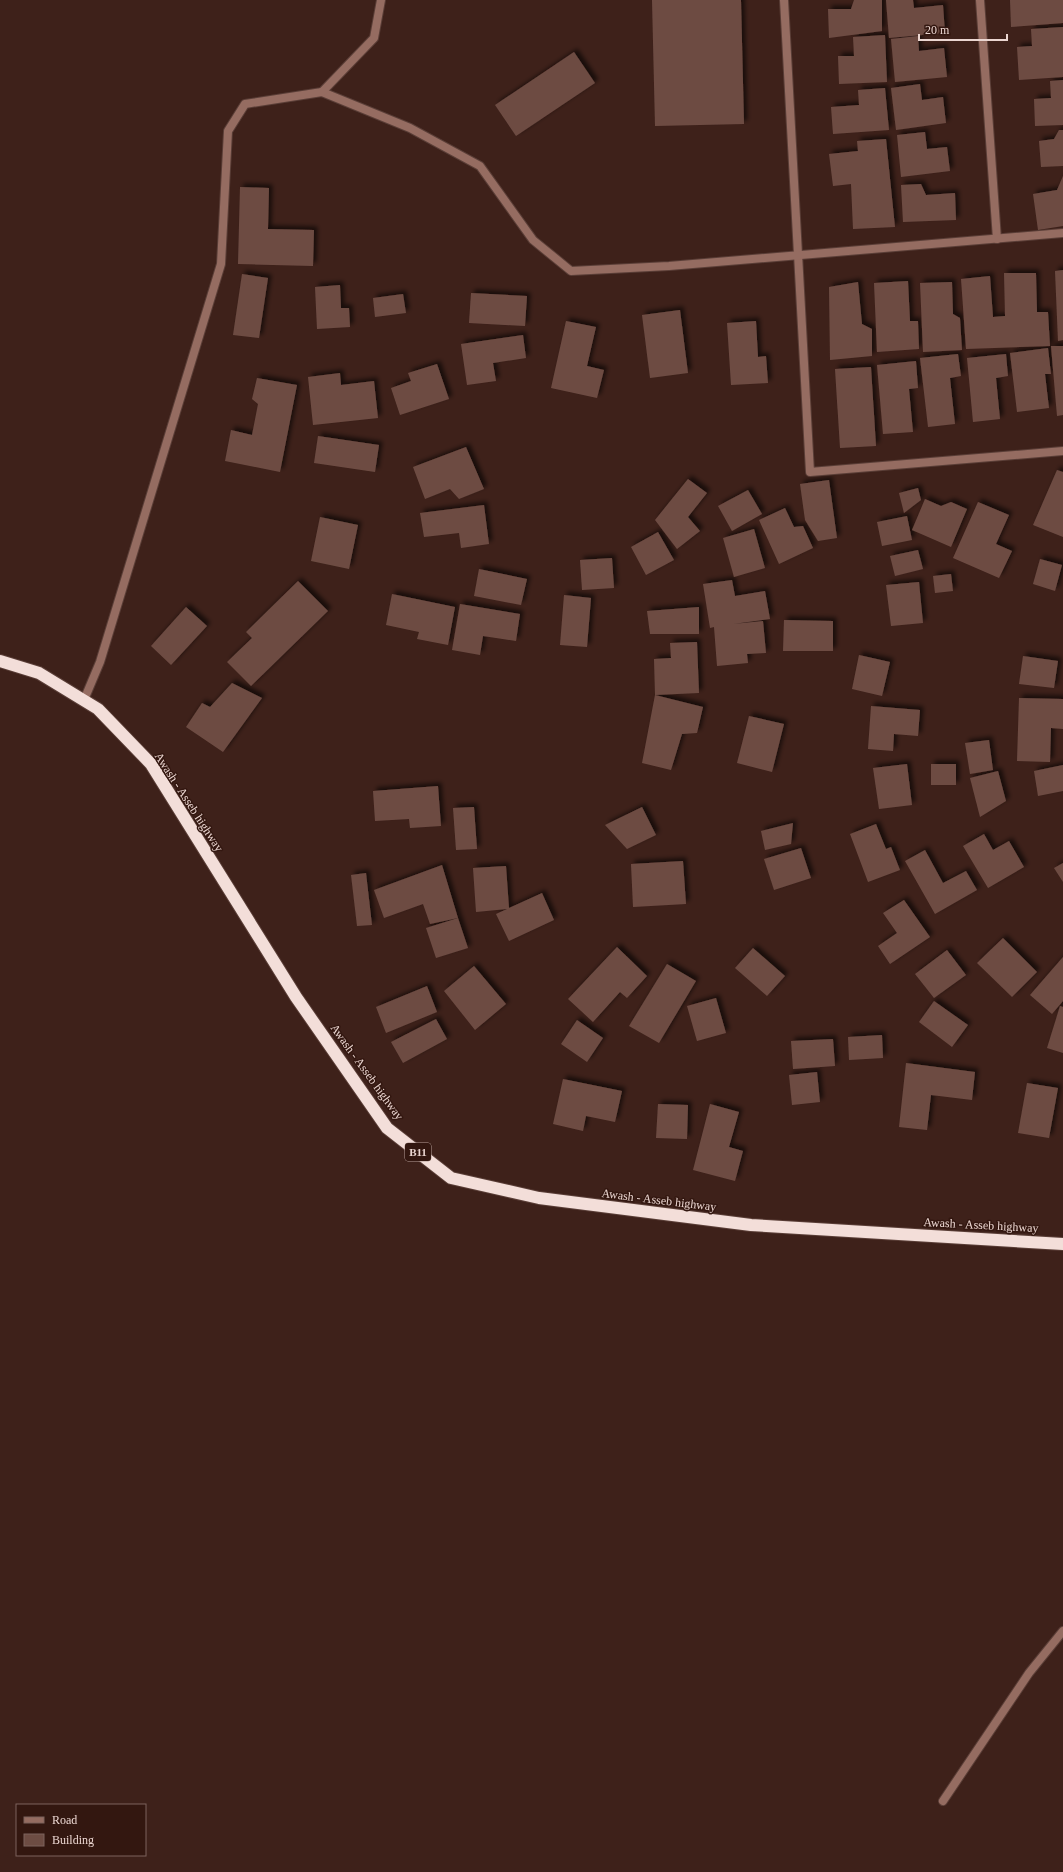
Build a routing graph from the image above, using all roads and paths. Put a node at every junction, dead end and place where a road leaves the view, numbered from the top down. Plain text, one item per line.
1 (381, 0) edge
2 (784, 0) edge
3 (980, 0) edge
4 (322, 92) junction
5 (1063, 233) edge
6 (997, 239) junction
7 (799, 255) junction
8 (1063, 451) edge
9 (0, 661) edge
10 (84, 700) junction
11 (1063, 1244) edge
12 (1063, 1631) edge
13 (943, 1801) dead end

1 - 4 street
2 - 7 street
3 - 6 street
4 - 7 street
4 - 10 street
5 - 6 street
6 - 7 street
7 - 8 street
9 - 10 highway, Awash - Asseb highway / B11
10 - 11 highway, Awash - Asseb highway / B11
12 - 13 street

